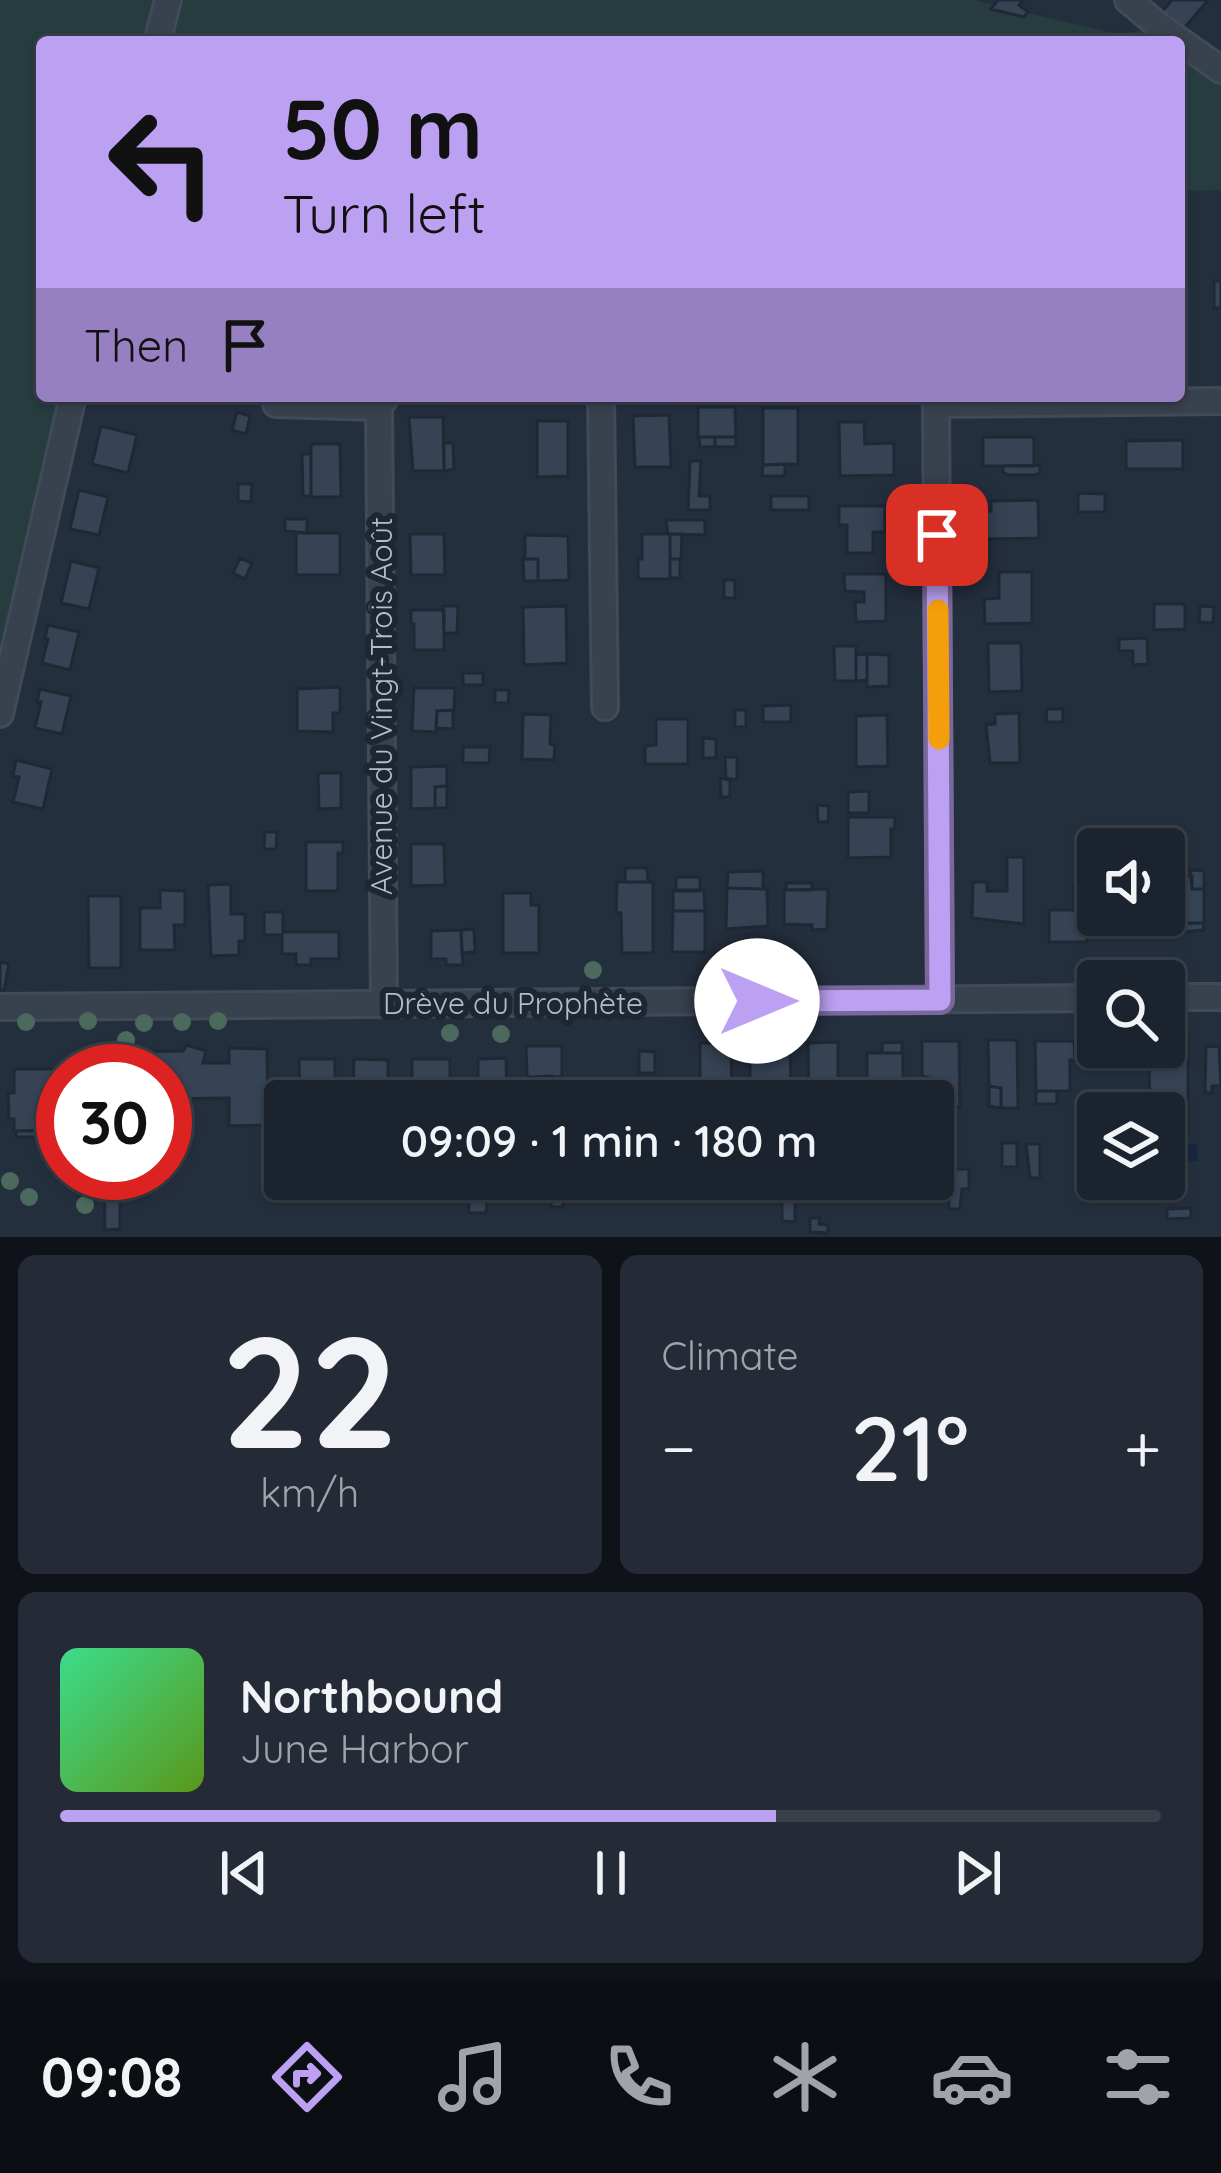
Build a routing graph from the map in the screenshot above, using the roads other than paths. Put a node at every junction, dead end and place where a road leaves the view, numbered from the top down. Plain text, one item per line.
1 (168, 0) edge
2 (1128, 0) edge
3 (159, 36) edge
4 (1173, 36) edge
5 (1185, 44) edge
6 (1221, 70) edge
7 (1185, 401) edge
8 (1221, 401) edge
9 (72, 402) edge
10 (347, 402) edge
11 (382, 402) edge
12 (601, 402) edge
13 (931, 402) edge
14 (276, 404) dead end
15 (605, 707) dead end
16 (0, 714) edge
17 (1185, 997) edge
18 (1221, 997) edge
19 (1077, 998) edge
20 (940, 1000) junction
21 (384, 1004) junction
22 (0, 1007) edge

1 - 3 street
2 - 4 street
5 - 6 street
7 - 8 street
9 - 16 street
10 - 14 street, Avenue du Vingt-Trois Août
11 - 21 street, Avenue du Vingt-Trois Août
12 - 15 street
13 - 20 street
17 - 18 street
19 - 20 street, Drève du Prophète
20 - 21 street, Drève du Prophète
21 - 22 street, Drève du Prophète

